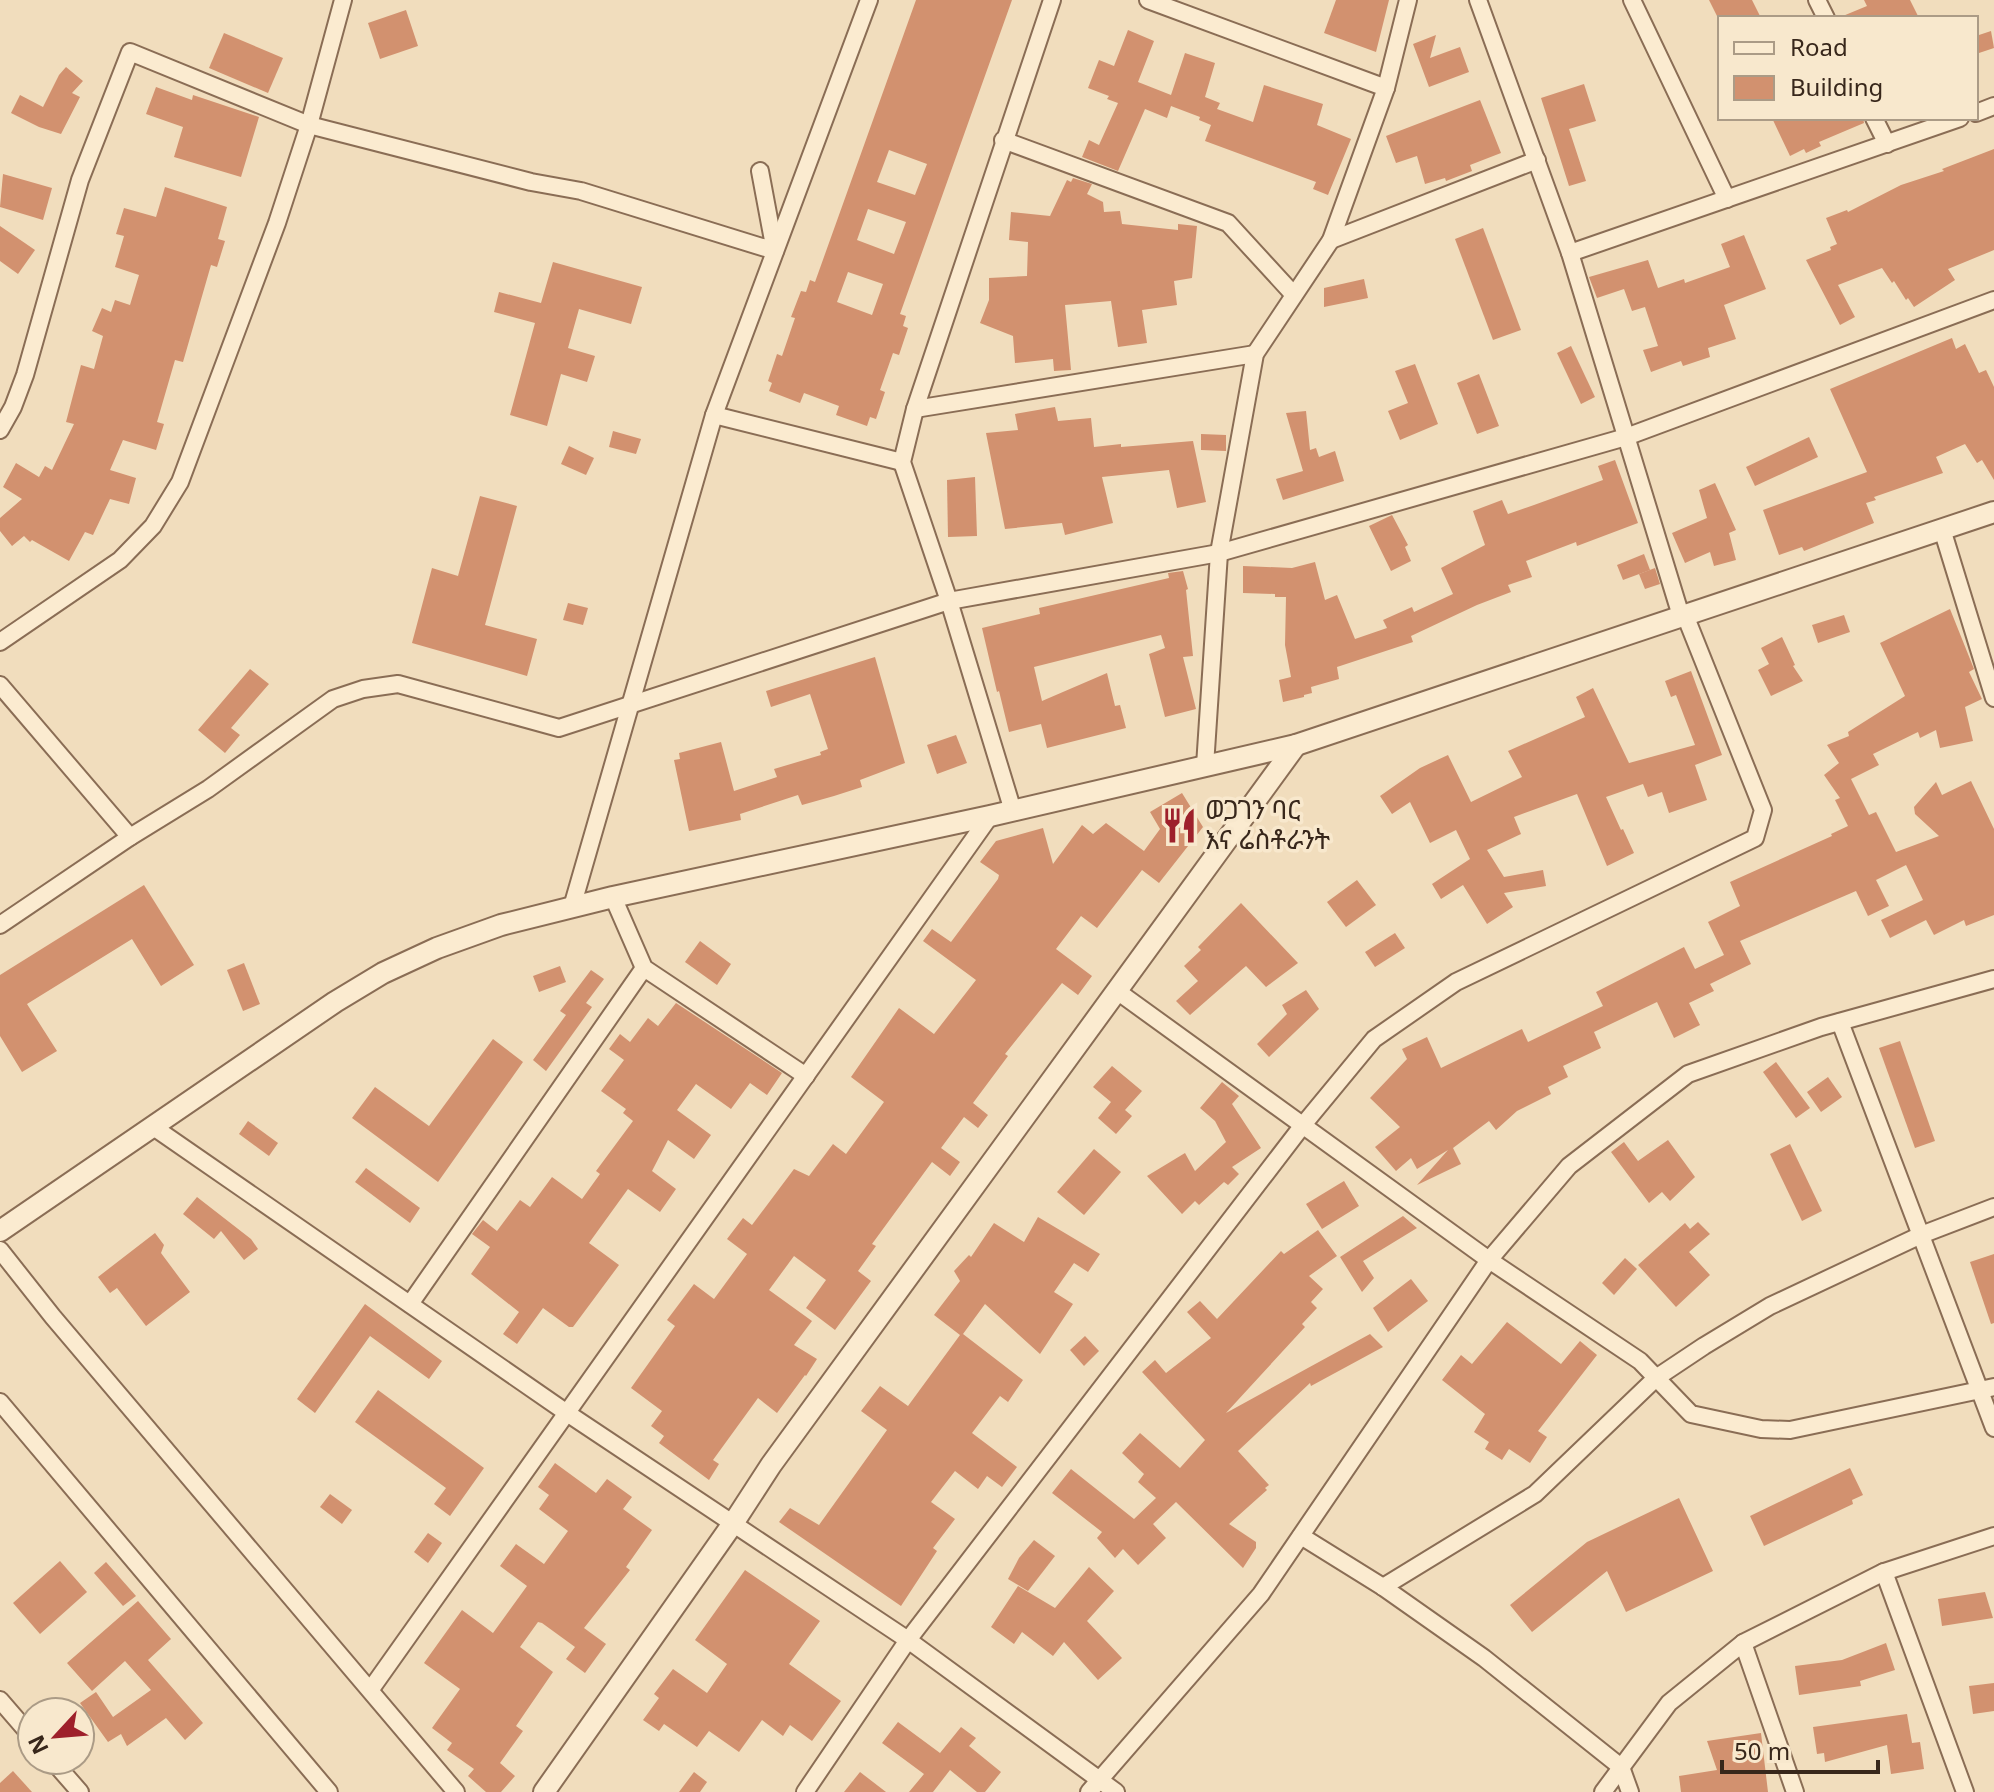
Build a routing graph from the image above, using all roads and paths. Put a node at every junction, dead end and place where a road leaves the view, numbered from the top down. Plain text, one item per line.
1 (343, 0) edge
2 (869, 0) edge
3 (1052, 0) edge
4 (1148, 0) edge
5 (1408, 0) edge
6 (1478, 0) edge
7 (1632, 0) edge
8 (1386, 88) junction
9 (1875, 120) edge
10 (1954, 120) edge
11 (309, 125) junction
12 (1003, 140) junction
13 (1887, 144) junction
14 (1537, 160) junction
15 (760, 171) dead end
16 (1727, 199) junction
17 (1331, 240) junction
18 (1570, 253) junction
19 (1294, 295) junction
20 (1994, 300) edge
21 (1255, 354) junction
22 (915, 409) junction
23 (714, 415) junction
24 (0, 430) edge
25 (1626, 437) junction
26 (902, 462) junction
27 (1994, 512) edge
28 (1942, 529) junction
29 (1219, 553) junction
30 (949, 601) junction
31 (1683, 616) junction
32 (0, 642) edge
33 (0, 685) edge
34 (1994, 698) edge
35 (631, 706) junction
36 (1296, 745) junction
37 (1205, 766) junction
38 (1013, 811) junction
39 (990, 816) junction
40 (130, 837) junction
41 (613, 897) junction
42 (572, 907) junction
43 (0, 925) edge
44 (644, 968) junction
45 (1994, 979) edge
46 (1117, 991) junction
47 (1840, 1022) junction
48 (806, 1076) junction
49 (1303, 1125) junction
50 (152, 1126) junction
51 (1994, 1207) edge
52 (0, 1231) edge
53 (1921, 1235) junction
54 (0, 1250) edge
55 (1489, 1260) junction
56 (410, 1304) junction
57 (1656, 1378) junction
58 (1988, 1389) edge
59 (0, 1402) edge
60 (567, 1413) junction
61 (1994, 1428) edge
62 (734, 1522) junction
63 (1301, 1536) junction
64 (1994, 1536) edge
65 (1884, 1572) junction
66 (1383, 1587) junction
67 (908, 1640) junction
68 (1743, 1643) junction
69 (371, 1689) junction
70 (1, 1704) edge
71 (16, 1720) edge
72 (1621, 1767) junction
73 (66, 1776) edge
74 (1095, 1786) edge
75 (80, 1792) edge
76 (329, 1792) edge
77 (456, 1792) edge
78 (544, 1792) edge
79 (805, 1792) edge
80 (1116, 1792) edge
81 (1603, 1792) edge
82 (1630, 1792) edge
83 (1795, 1792) edge
84 (1965, 1792) edge

1 - 11 street
2 - 23 street
3 - 12 street
4 - 8 street
5 - 8 street
6 - 14 street
7 - 16 street
8 - 17 street
9 - 13 street
10 - 13 street
11 - 15 street
11 - 24 street
11 - 32 street
12 - 19 street
12 - 22 street
13 - 16 street
14 - 17 street
14 - 18 street
16 - 18 street
17 - 19 street
18 - 25 street
19 - 21 street
20 - 25 street
21 - 22 street
21 - 29 street
22 - 26 street
23 - 26 street
23 - 35 street
25 - 29 street
25 - 31 street
26 - 30 street
27 - 28 street
28 - 31 street
28 - 34 street
29 - 30 street
29 - 37 street
30 - 35 street
30 - 38 street
31 - 36 street
31 - 49 street
33 - 40 street
35 - 40 street
35 - 42 street
36 - 37 street
36 - 46 street
37 - 38 street
38 - 39 street
39 - 41 street
39 - 48 street
40 - 43 street
41 - 42 street
41 - 44 street
42 - 50 street
44 - 48 street
44 - 56 street
45 - 47 street
46 - 49 street
46 - 62 street
47 - 53 street
47 - 55 street
48 - 60 street
49 - 55 street
49 - 67 street
50 - 52 street
50 - 56 street
51 - 53 street
53 - 57 street
53 - 58 street
54 - 69 street
55 - 57 street
55 - 63 street
56 - 60 street
57 - 58 street
57 - 66 street
58 - 61 street
59 - 76 street
60 - 62 street
60 - 69 street
62 - 67 street
62 - 78 street
63 - 66 street
63 - 74 street
64 - 65 street
65 - 68 street
65 - 84 street
66 - 72 street
67 - 74 street
67 - 79 street
68 - 72 street
68 - 83 street
69 - 77 street
70 - 71 street
72 - 81 street
72 - 82 street
73 - 75 street
74 - 80 street

